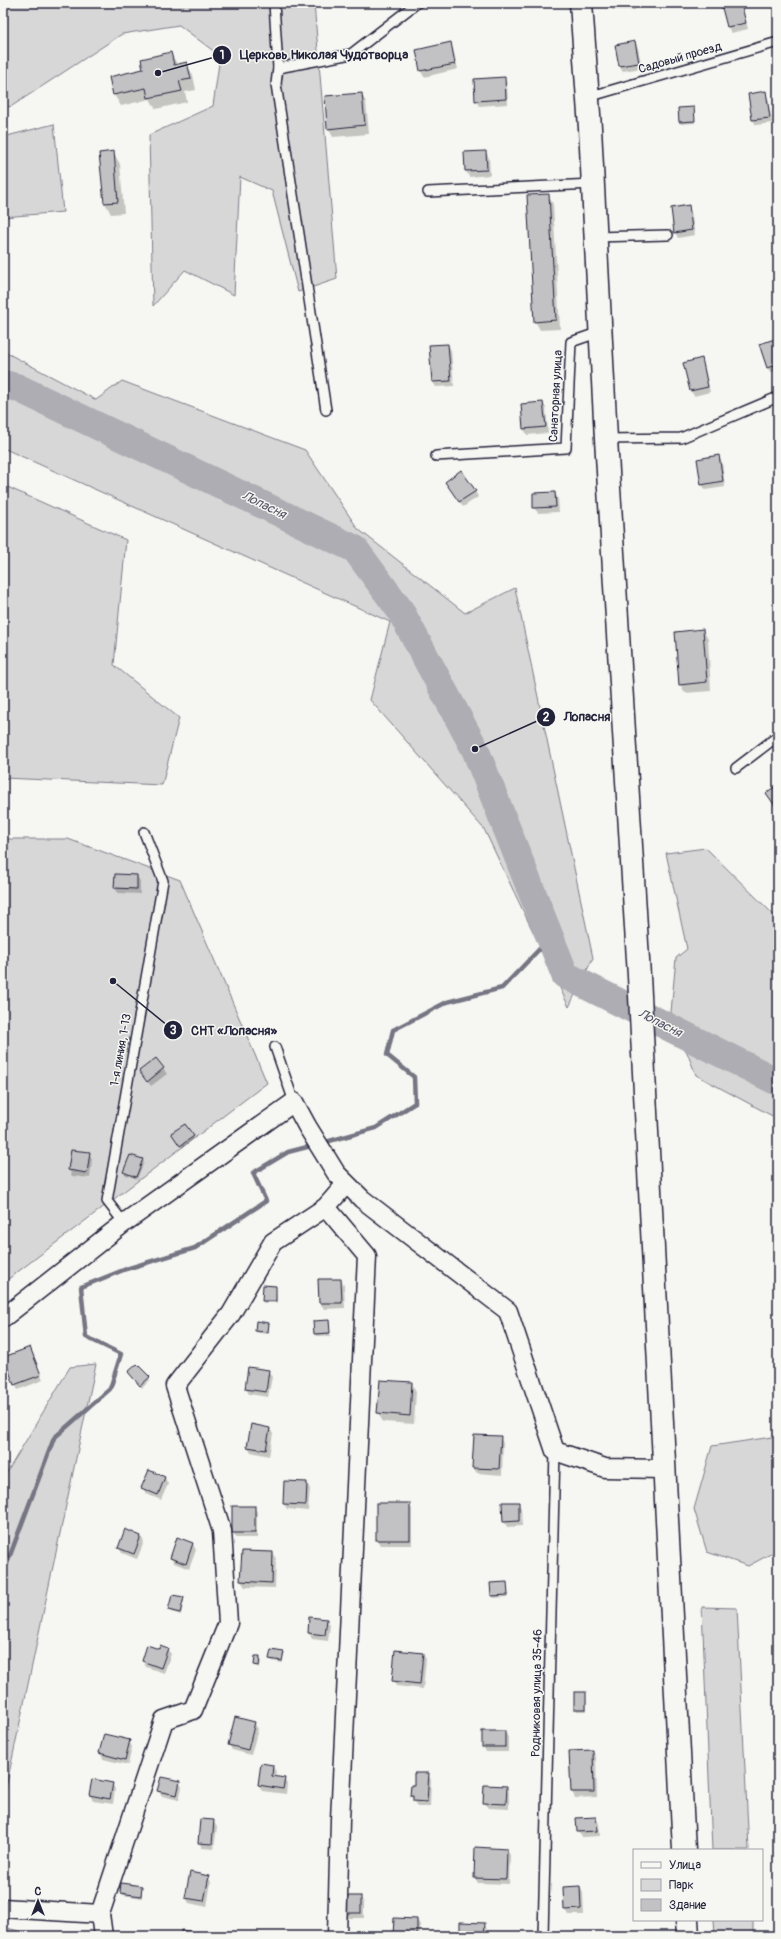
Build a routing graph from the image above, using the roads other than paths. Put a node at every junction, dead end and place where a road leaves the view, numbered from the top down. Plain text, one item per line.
1 (274, 3) edge
2 (417, 3) edge
3 (581, 3) edge
4 (778, 42) edge
5 (278, 68) junction
6 (588, 97) junction
7 (593, 184) junction
8 (428, 192) dead end
9 (668, 234) dead end
10 (596, 237) junction
11 (600, 332) junction
12 (778, 397) edge
13 (326, 410) dead end
14 (606, 440) junction
15 (436, 456) dead end
16 (778, 736) edge
17 (736, 768) dead end
18 (144, 832) dead end
19 (275, 1047) dead end
20 (294, 1102) junction
21 (341, 1178) junction
22 (326, 1207) junction
23 (124, 1223) junction
24 (3, 1318) edge
25 (555, 1452) junction
26 (663, 1469) junction
27 (684, 1849) edge
28 (3, 1908) edge
29 (100, 1914) junction
30 (688, 1921) edge
31 (102, 1936) edge
32 (337, 1936) edge
33 (543, 1936) edge
34 (688, 1936) edge

1 - 5 lane
2 - 5 lane
3 - 6 street
4 - 6 lane, Садовый проезд
5 - 13 lane
6 - 7 street
7 - 8 lane
7 - 10 street
9 - 10 lane
10 - 11 street
11 - 14 street
11 - 15 lane, Санаторная улица
12 - 14 lane
14 - 26 street
16 - 17 lane
18 - 23 lane, 1-я линия, 1-13
19 - 20 lane
20 - 21 street
20 - 23 street
21 - 22 street
21 - 25 street
22 - 29 street
22 - 32 street
23 - 24 street
25 - 26 street
25 - 33 lane, Родниковая улица 35-46
26 - 27 street
28 - 29 street
29 - 31 street
30 - 34 street

